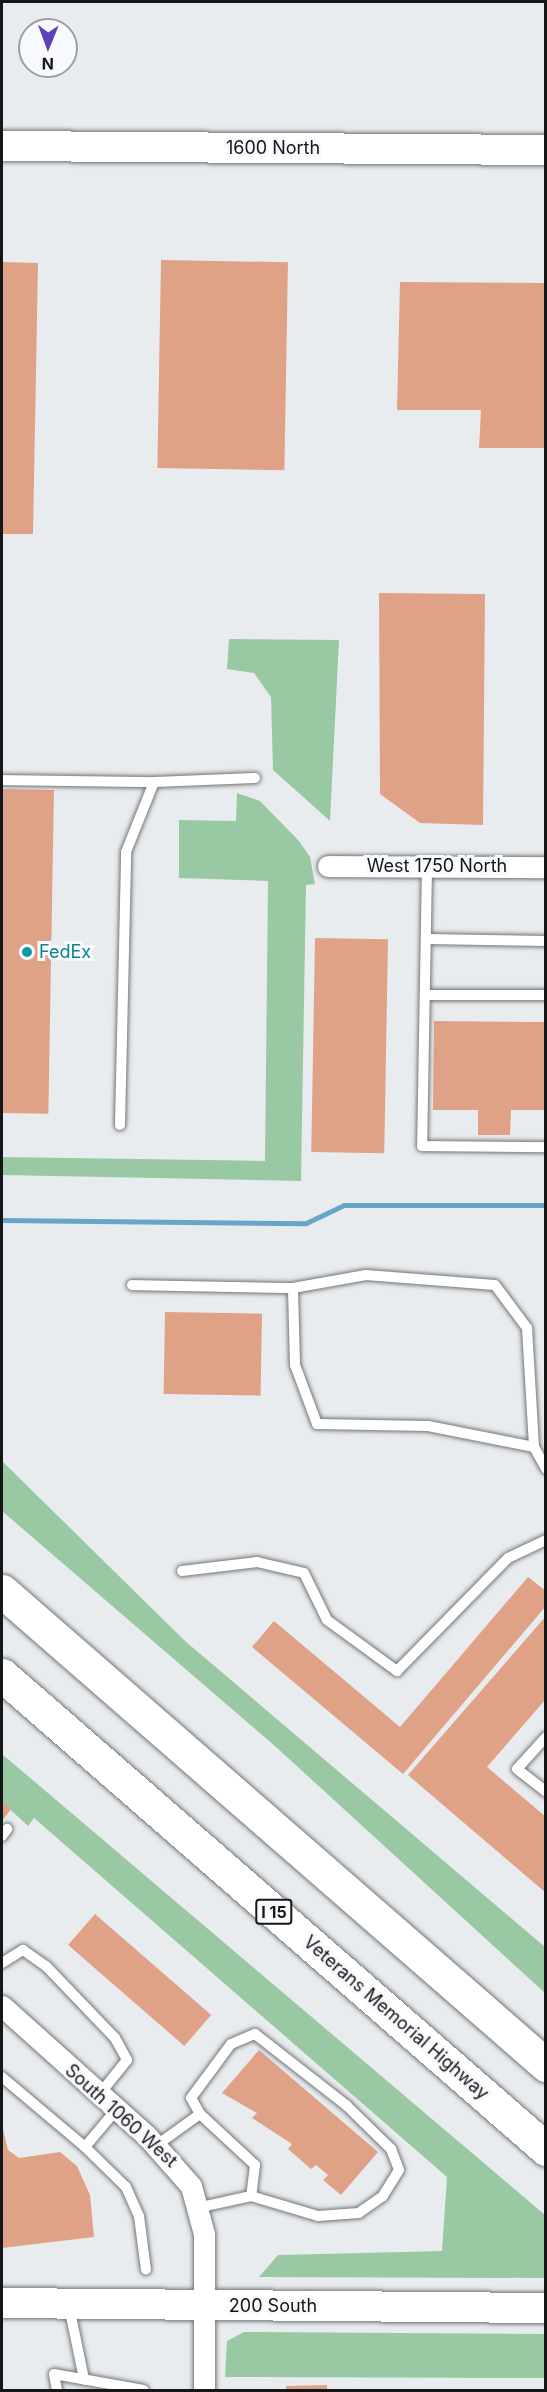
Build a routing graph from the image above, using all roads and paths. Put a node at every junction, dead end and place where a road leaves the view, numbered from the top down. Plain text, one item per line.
1 (2, 146) edge
2 (546, 150) edge
3 (255, 778) dead end
4 (2, 780) edge
5 (154, 782) junction
6 (328, 866) dead end
7 (427, 866) junction
8 (546, 867) edge
9 (426, 939) junction
10 (546, 941) edge
11 (425, 995) junction
12 (546, 995) edge
13 (120, 1125) dead end
14 (546, 1147) edge
15 (132, 1285) dead end
16 (293, 1288) junction
17 (534, 1447) junction
18 (546, 1469) edge
19 (546, 1540) edge
20 (182, 1571) dead end
21 (2, 1591) edge
22 (2, 1675) edge
23 (546, 1737) edge
24 (546, 1792) edge
25 (2, 1963) edge
26 (2, 2006) edge
27 (546, 2065) edge
28 (2, 2077) edge
29 (99, 2096) junction
30 (116, 2110) junction
31 (200, 2114) junction
32 (156, 2145) junction
33 (85, 2147) junction
34 (546, 2149) edge
35 (251, 2196) junction
36 (197, 2208) junction
37 (146, 2270) dead end
38 (2, 2303) edge
39 (68, 2304) junction
40 (206, 2305) junction
41 (546, 2308) edge
42 (84, 2379) junction
43 (57, 2391) edge
44 (144, 2391) edge
45 (204, 2391) edge

1 - 2 street, 1600 North
3 - 5 lane
4 - 5 lane
5 - 13 lane
6 - 7 street, West 1750 North
7 - 8 street, West 1750 North
7 - 9 lane
9 - 10 lane
9 - 11 lane
11 - 12 lane
11 - 14 lane
15 - 16 lane
16 - 17 lane
16 - 17 lane
17 - 18 lane
19 - 20 lane
21 - 27 highway
22 - 34 highway, Veterans Memorial Highway / I 15
23 - 24 lane
25 - 29 lane
26 - 29 street, South 1060 West
28 - 33 lane
29 - 30 street, South 1060 West
30 - 32 street, South 1060 West
30 - 33 lane
31 - 32 lane
31 - 35 lane
31 - 35 lane
32 - 36 street, South 1060 West
33 - 37 lane
35 - 36 lane
36 - 40 street, South 1060 West
38 - 39 street, 200 South
39 - 40 street, 200 South
39 - 42 lane
40 - 41 street, 200 South
40 - 45 street, South 1060 West
42 - 43 lane
42 - 44 lane

